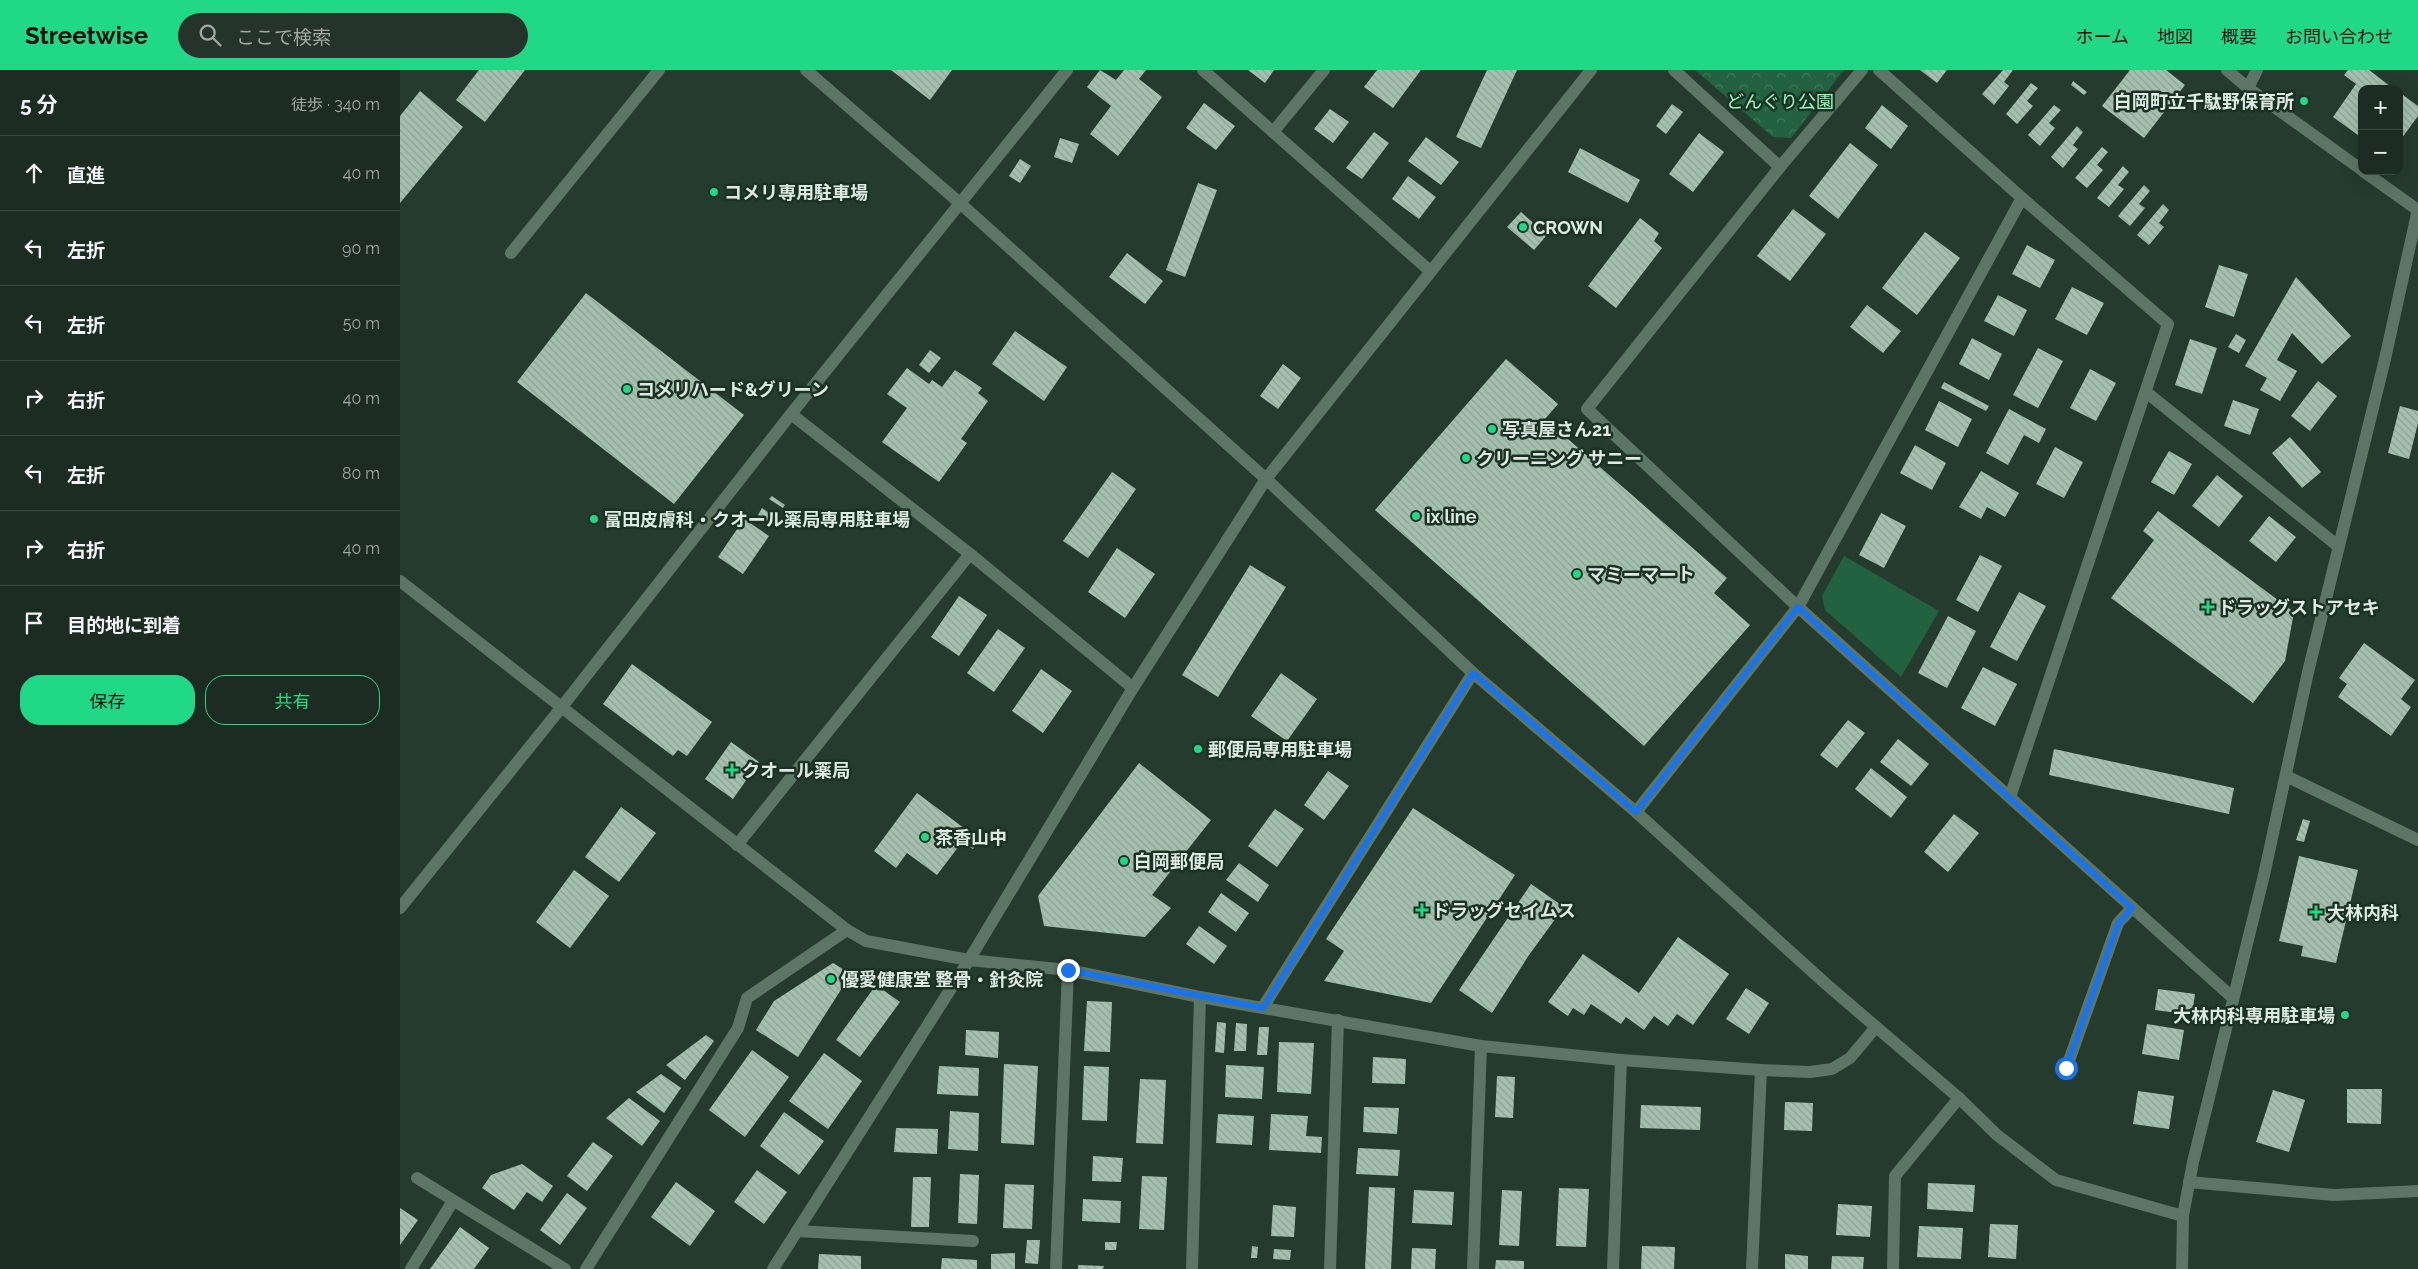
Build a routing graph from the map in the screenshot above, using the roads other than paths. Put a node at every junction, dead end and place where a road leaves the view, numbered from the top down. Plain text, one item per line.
1 (660, 70) edge
2 (806, 70) edge
3 (1067, 70) edge
4 (1203, 70) edge
5 (1324, 70) edge
6 (1590, 70) edge
7 (1674, 70) edge
8 (1862, 70) edge
9 (1879, 70) edge
10 (2227, 70) edge
11 (2257, 70) edge
12 (2248, 88) junction
13 (1272, 132) junction
14 (1780, 167) junction
15 (2358, 168) edge
16 (2368, 175) edge
17 (2022, 198) junction
18 (961, 204) junction
19 (2418, 210) edge
20 (511, 253) dead end
21 (1430, 271) junction
22 (2146, 392) junction
23 (791, 414) junction
24 (1266, 480) junction
25 (2338, 546) junction
26 (970, 554) junction
27 (400, 581) edge
28 (1798, 607) junction
29 (1473, 673) junction
30 (1133, 688) junction
31 (561, 708) junction
32 (2286, 776) junction
33 (2010, 797) junction
34 (1636, 812) junction
35 (2418, 840) edge
36 (737, 845) junction
37 (400, 908) edge
38 (2132, 908) junction
39 (847, 930) junction
40 (969, 960) junction
41 (1068, 970) junction
42 (1200, 997) junction
43 (2232, 998) junction
44 (1263, 1008) junction
45 (1338, 1020) junction
46 (1876, 1027) junction
47 (1481, 1046) junction
48 (1621, 1060) junction
49 (2066, 1068) dead end
50 (1761, 1070) junction
51 (1959, 1098) junction
52 (418, 1178) dead end
53 (2189, 1182) junction
54 (2418, 1191) edge
55 (453, 1201) junction
56 (2183, 1216) junction
57 (797, 1231) junction
58 (973, 1241) dead end
59 (410, 1269) edge
60 (565, 1269) edge
61 (586, 1269) edge
62 (773, 1269) edge
63 (1056, 1269) edge
64 (1192, 1269) edge
65 (1330, 1269) edge
66 (1473, 1269) edge
67 (1613, 1269) edge
68 (1752, 1269) edge
69 (1893, 1269) edge
70 (2182, 1269) edge

1 - 20 street
2 - 18 street
3 - 18 street
4 - 13 street
5 - 13 street
6 - 21 street
7 - 14 street
8 - 14 street
9 - 17 street
10 - 12 street
11 - 12 street
12 - 15 street
13 - 21 street
14 - 28 street
16 - 19 street
17 - 22 street
17 - 28 street
18 - 23 street
18 - 24 street
19 - 25 street
21 - 24 street
22 - 25 street
22 - 33 street
23 - 26 street
23 - 31 street
24 - 29 street
24 - 30 street
25 - 32 street
26 - 30 street
26 - 36 street
27 - 31 street
28 - 33 street
28 - 34 street
29 - 34 street
29 - 44 street
30 - 40 street
31 - 36 street
31 - 37 street
32 - 35 street
32 - 43 street
33 - 38 street
34 - 46 street
36 - 39 street
38 - 43 street
38 - 49 street
39 - 40 street
39 - 61 street
40 - 41 street
40 - 57 street
41 - 42 street
41 - 63 street
42 - 44 street
42 - 64 street
43 - 53 street
44 - 45 street
45 - 47 street
45 - 65 street
46 - 50 street
46 - 51 street
47 - 48 street
47 - 66 street
48 - 50 street
48 - 67 street
50 - 68 street
51 - 56 street
51 - 69 street
52 - 55 street
53 - 54 street
53 - 56 street
55 - 59 street
55 - 60 street
56 - 70 street
57 - 58 street
57 - 62 street

